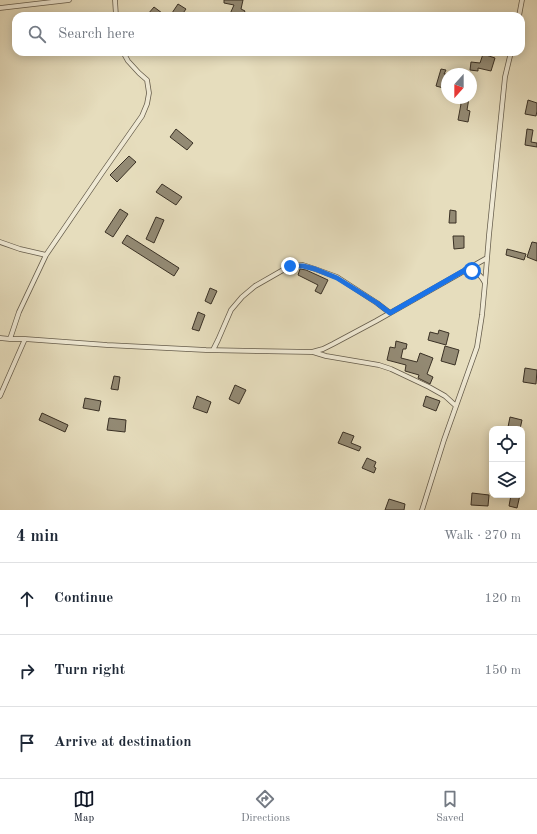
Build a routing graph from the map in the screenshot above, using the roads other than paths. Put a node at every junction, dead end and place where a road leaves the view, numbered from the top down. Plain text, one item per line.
1 (69, 0) edge
2 (115, 0) edge
3 (522, 0) edge
4 (0, 8) edge
5 (116, 12) edge
6 (520, 12) edge
7 (125, 56) edge
8 (510, 56) edge
9 (0, 242) edge
10 (46, 255) junction
11 (488, 258) junction
12 (465, 270) junction
13 (486, 283) junction
14 (390, 313) junction
15 (0, 338) edge
16 (10, 339) junction
17 (25, 339) junction
18 (213, 350) junction
19 (312, 352) junction
20 (0, 396) edge
21 (456, 406) junction
22 (422, 510) edge

1 - 4 street
2 - 5 street
3 - 6 street
7 - 10 street
8 - 11 street
9 - 10 street
10 - 16 street
11 - 12 street
11 - 13 street
12 - 13 street
12 - 14 street
13 - 21 street
14 - 18 street
14 - 19 street
15 - 16 street
16 - 17 street
17 - 18 street
17 - 20 street
18 - 19 street
19 - 21 street
21 - 22 street

